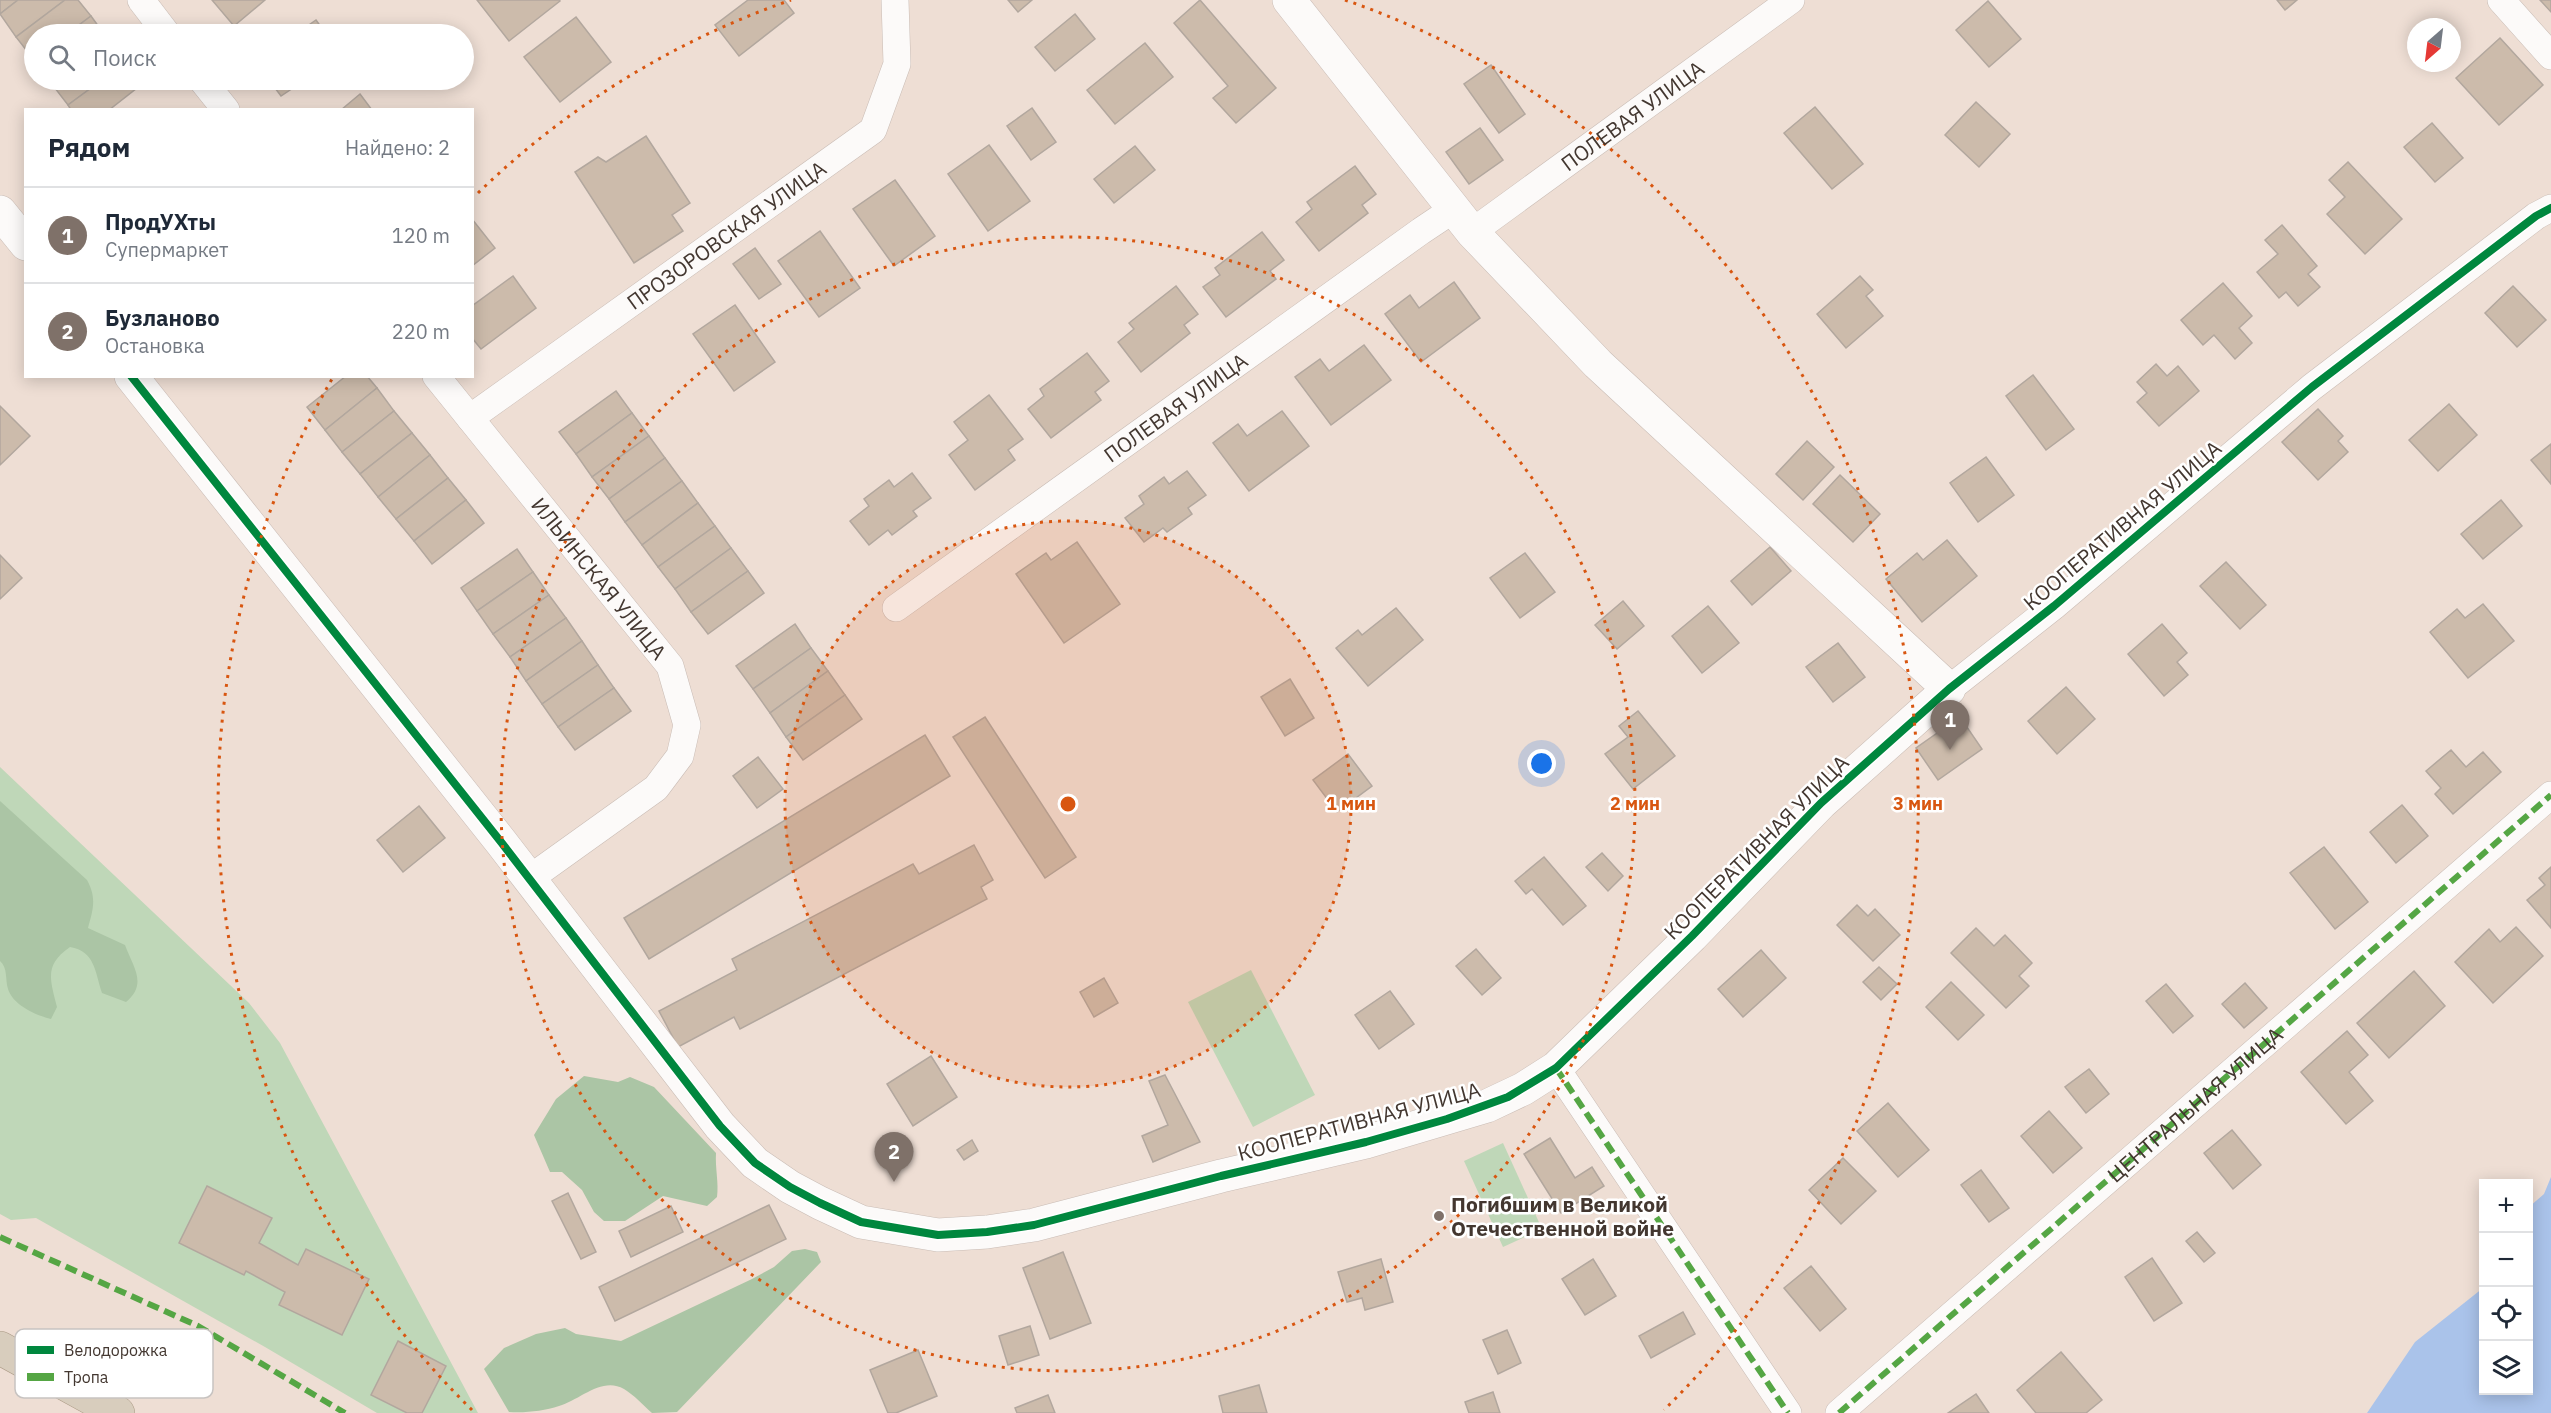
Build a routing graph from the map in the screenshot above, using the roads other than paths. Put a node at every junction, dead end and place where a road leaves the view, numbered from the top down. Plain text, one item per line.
1 (141, 0) edge
2 (895, 0) edge
3 (1289, 0) edge
4 (1791, 0) edge
5 (2501, 0) edge
6 (159, 24) edge
7 (2551, 56) edge
8 (210, 90) edge
9 (224, 108) edge
10 (2551, 208) edge
11 (0, 212) edge
12 (1463, 220) junction
13 (24, 242) edge
14 (133, 378) edge
15 (438, 378) edge
16 (470, 418) junction
17 (896, 608) dead end
18 (1949, 689) junction
19 (2551, 795) edge
20 (529, 879) junction
21 (1556, 1068) junction
22 (0, 1348) edge
23 (15, 1356) edge
24 (91, 1398) edge
25 (118, 1413) edge
26 (1788, 1413) edge
27 (1839, 1413) edge

1 - 6 street
2 - 16 street, ПРОЗОРОВСКАЯ УЛИЦА
3 - 12 street
4 - 12 street, ПОЛЕВАЯ УЛИЦА
5 - 7 street
8 - 9 street
10 - 18 street, КООПЕРАТИВНАЯ УЛИЦА
11 - 13 street
12 - 17 street, ПОЛЕВАЯ УЛИЦА
12 - 18 street
14 - 20 street, КООПЕРАТИВНАЯ УЛИЦА
15 - 16 street, ИЛЬИНСКАЯ УЛИЦА
16 - 20 street, ИЛЬИНСКАЯ УЛИЦА
18 - 21 street, КООПЕРАТИВНАЯ УЛИЦА
19 - 27 street, ЦЕНТРАЛЬНАЯ УЛИЦА
20 - 21 street, КООПЕРАТИВНАЯ УЛИЦА
21 - 26 street
22 - 23 highway
24 - 25 highway

